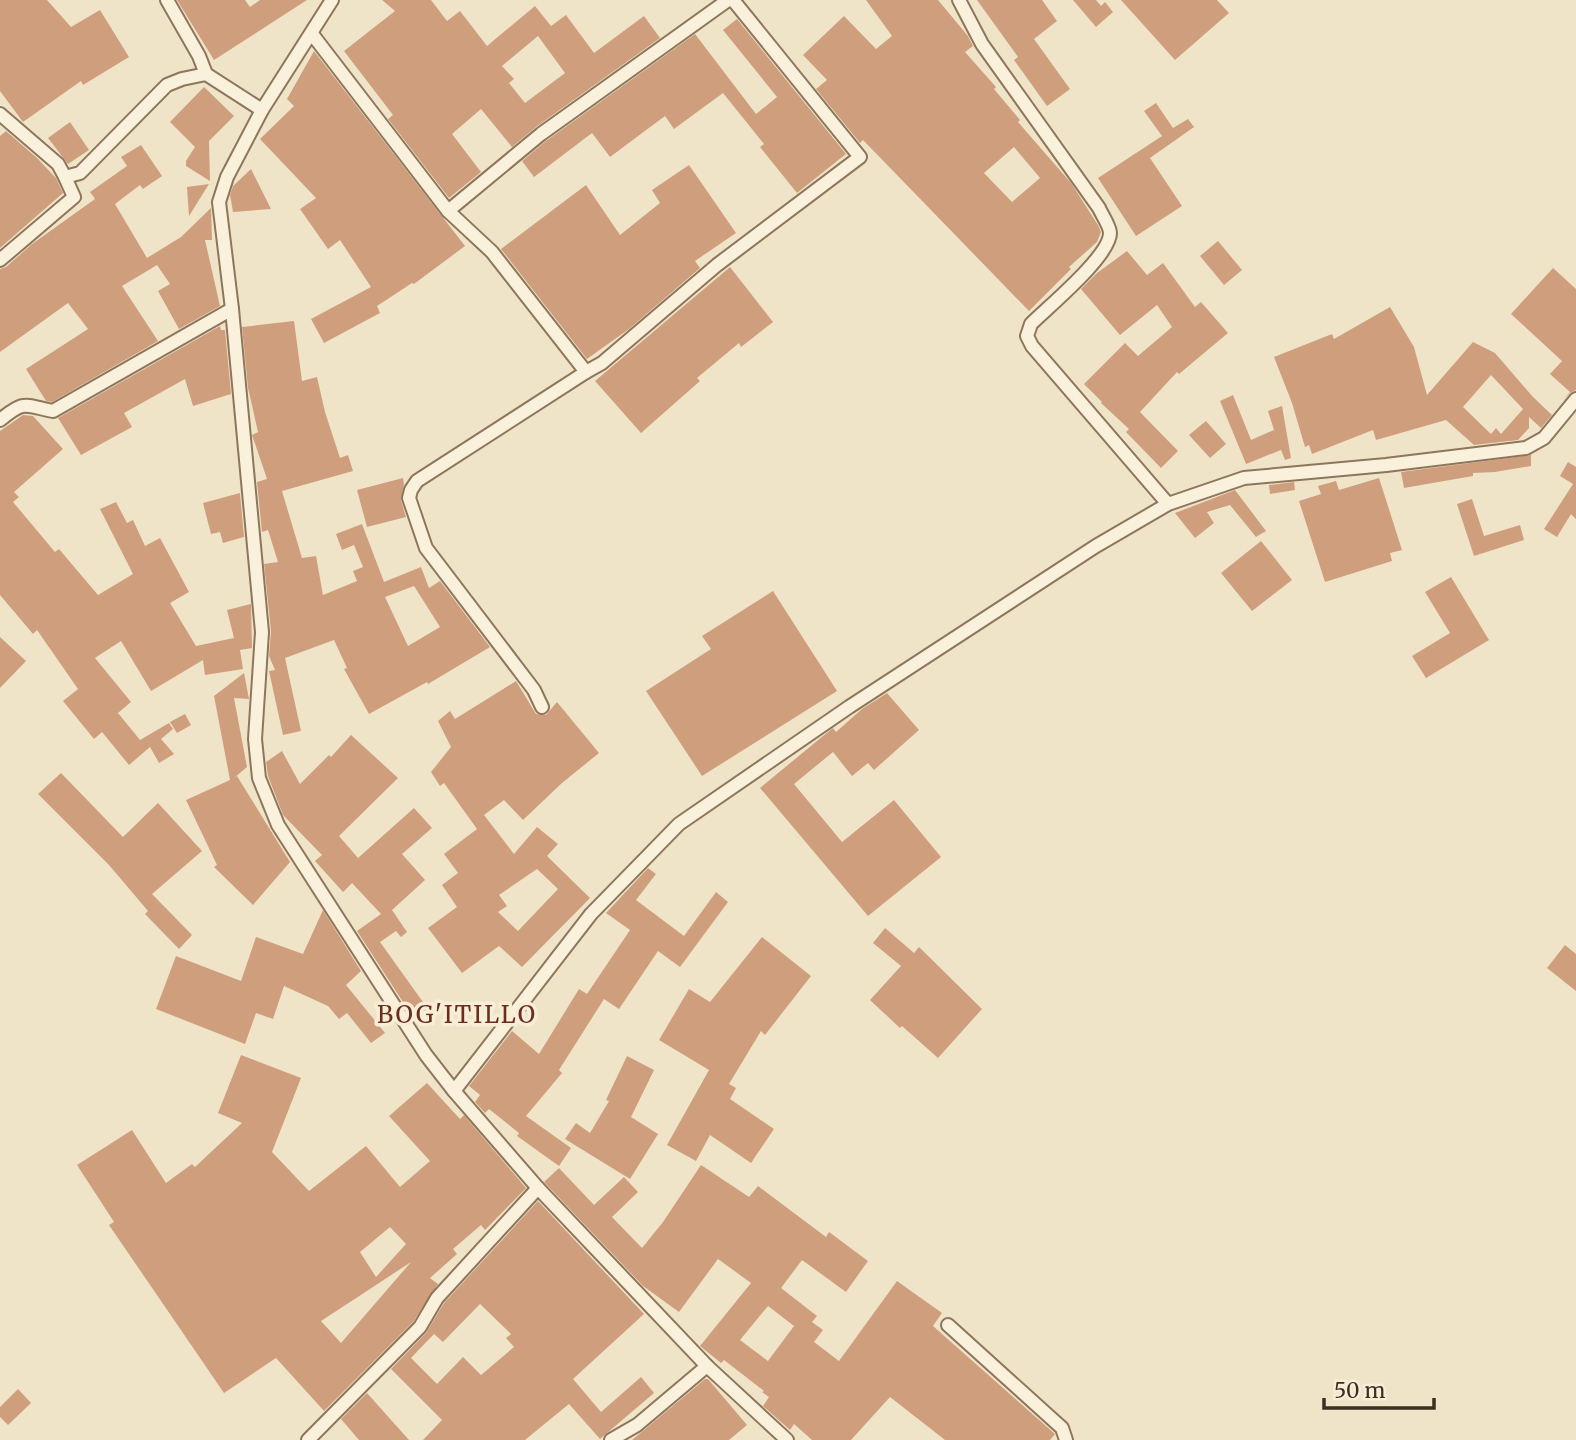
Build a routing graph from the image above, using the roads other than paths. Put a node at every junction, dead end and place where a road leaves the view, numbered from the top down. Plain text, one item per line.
1 (167, 0) edge
2 (332, 0) edge
3 (731, 0) edge
4 (959, 0) edge
5 (312, 34) junction
6 (206, 74) junction
7 (262, 110) junction
8 (0, 114) edge
9 (65, 177) junction
10 (448, 211) junction
11 (0, 260) edge
12 (232, 309) junction
13 (586, 372) junction
14 (1576, 399) edge
15 (0, 420) edge
16 (1168, 504) junction
17 (542, 707) dead end
18 (454, 1091) junction
19 (538, 1188) junction
20 (948, 1325) dead end
21 (706, 1366) junction
22 (308, 1440) edge
23 (611, 1440) edge
24 (787, 1440) edge
25 (1066, 1440) edge

1 - 6 street
2 - 5 street
3 - 10 street
3 - 13 street
4 - 16 street
5 - 7 street
5 - 10 street
6 - 7 street
6 - 9 street
7 - 12 street
8 - 9 street
9 - 11 street
10 - 13 street
12 - 15 street
12 - 18 street
13 - 17 street
14 - 16 street
16 - 18 street
18 - 19 street
19 - 21 street
19 - 22 street
20 - 25 street
21 - 23 street
21 - 24 street

